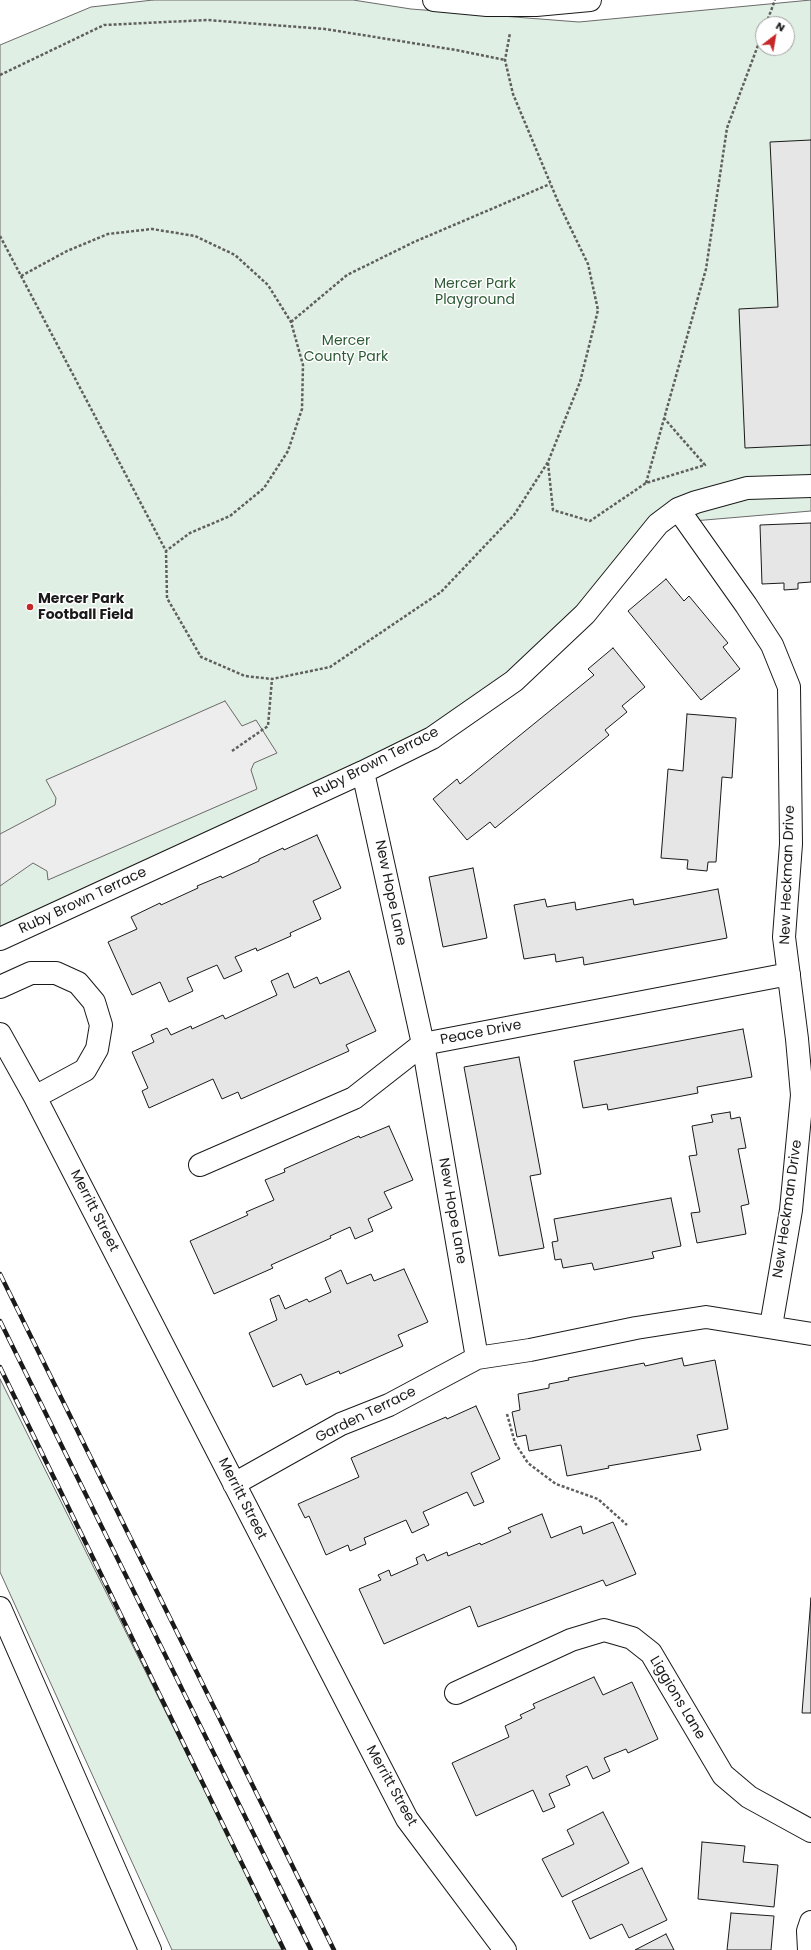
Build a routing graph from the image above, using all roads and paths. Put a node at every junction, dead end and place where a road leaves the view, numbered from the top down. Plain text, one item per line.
1 (434, 0) edge
2 (590, 0) edge
3 (775, 0) edge
4 (769, 16) edge
5 (510, 31) dead end
6 (755, 53) edge
7 (505, 60) junction
8 (0, 75) edge
9 (550, 184) junction
10 (0, 236) edge
11 (21, 276) junction
12 (291, 322) junction
13 (663, 417) junction
14 (548, 462) junction
15 (646, 483) junction
16 (811, 486) edge
17 (678, 509) junction
18 (166, 551) junction
19 (272, 679) junction
20 (232, 751) dead end
21 (363, 772) junction
22 (0, 939) edge
23 (789, 974) junction
24 (0, 987) edge
25 (0, 1034) edge
26 (423, 1044) junction
27 (35, 1097) junction
28 (200, 1165) dead end
29 (771, 1326) junction
30 (811, 1334) edge
31 (477, 1358) junction
32 (507, 1414) dead end
33 (234, 1484) junction
34 (627, 1525) dead end
35 (0, 1608) edge
36 (456, 1693) dead end
37 (811, 1831) edge
38 (811, 1922) edge
39 (150, 1950) edge
40 (505, 1950) edge
41 (809, 1950) edge

1 - 2 main road
3 - 4 path
5 - 7 path
6 - 13 path
7 - 8 path
7 - 9 path
9 - 12 path
9 - 14 path
10 - 11 path
11 - 12 path
11 - 18 path
12 - 18 path
13 - 15 path
13 - 15 path
14 - 15 path
14 - 19 path
16 - 17 main road, Ruby Brown Terrace
17 - 21 main road, Ruby Brown Terrace
17 - 23 main road, New Heckman Drive
18 - 19 path
19 - 20 path
21 - 22 main road, Ruby Brown Terrace
21 - 26 main road, New Hope Lane
23 - 26 main road, Peace Drive
23 - 29 main road, New Heckman Drive
24 - 27 main road
25 - 27 main road, Merritt Street
26 - 28 main road, Peace Drive
26 - 31 main road, New Hope Lane
27 - 33 main road, Merritt Street
29 - 30 main road
29 - 31 main road
31 - 33 main road, Garden Terrace
32 - 34 path
33 - 40 main road, Merritt Street
35 - 39 main road
36 - 37 main road, Liggions Lane
38 - 41 main road

